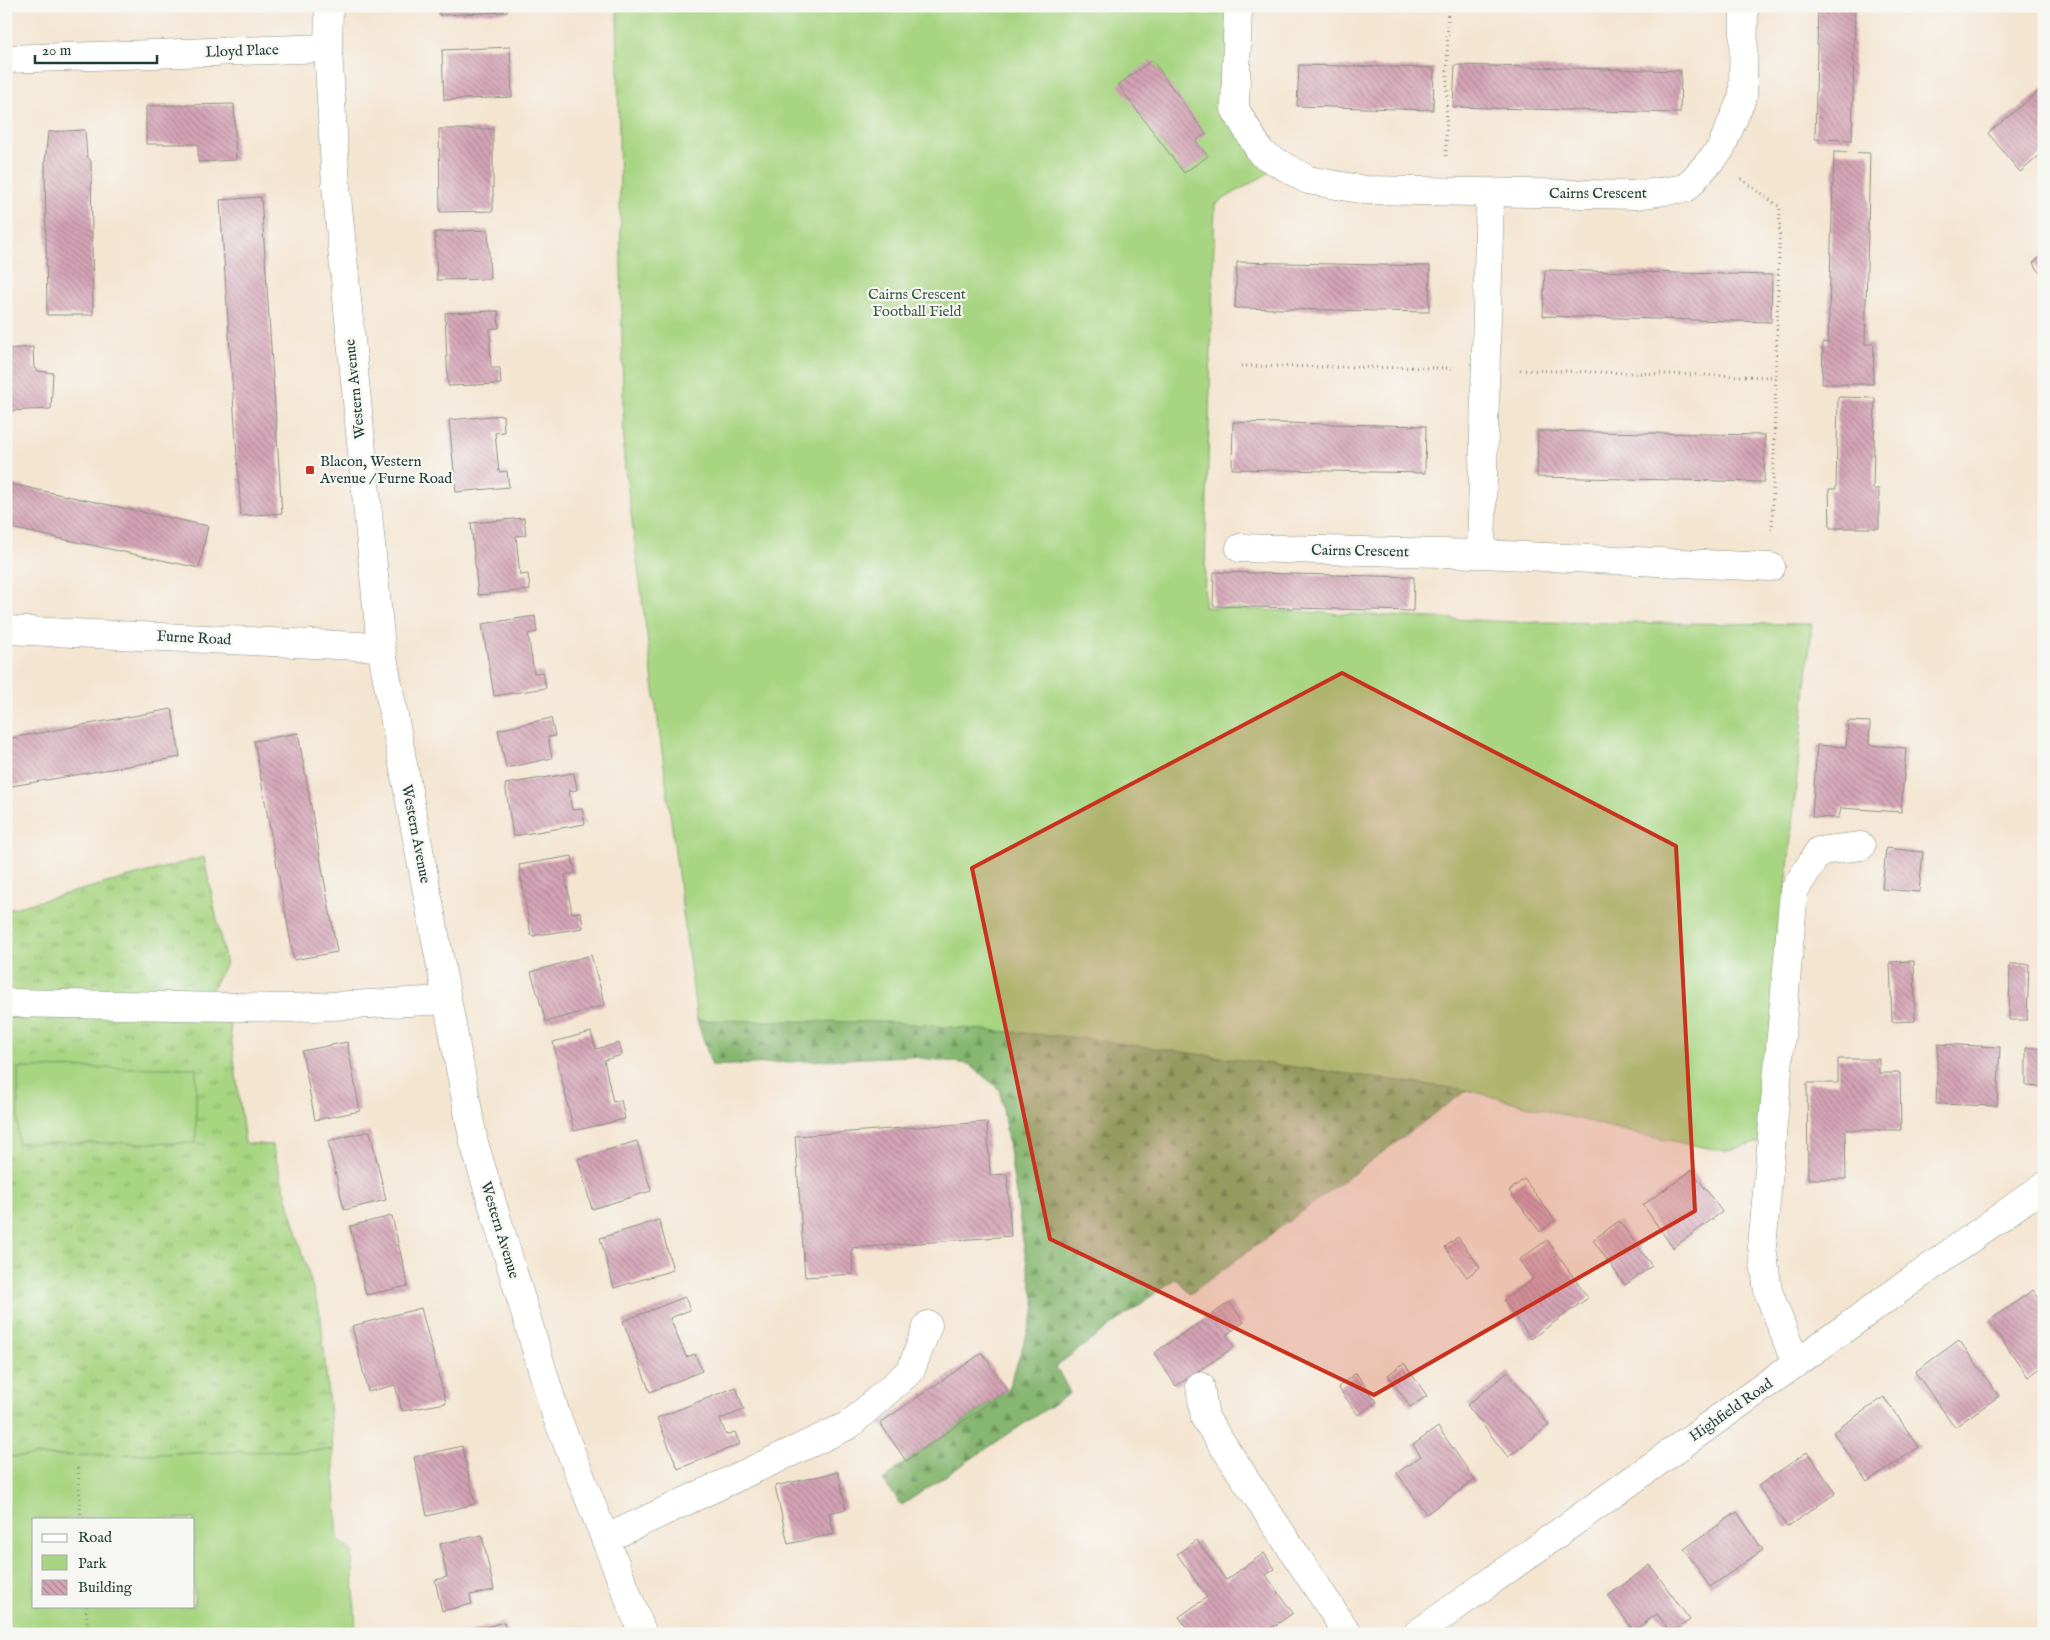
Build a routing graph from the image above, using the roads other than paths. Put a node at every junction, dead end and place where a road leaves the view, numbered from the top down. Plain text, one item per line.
1 (330, 6) edge
2 (1238, 6) edge
3 (1744, 6) edge
4 (328, 48) junction
5 (6, 59) edge
6 (1490, 192) junction
7 (1240, 548) dead end
8 (1481, 554) junction
9 (1771, 567) road end
10 (6, 630) edge
11 (381, 647) junction
12 (1861, 846) dead end
13 (447, 1000) junction
14 (6, 1003) edge
15 (2044, 1186) edge
16 (928, 1325) dead end
17 (1796, 1364) junction
18 (1200, 1386) dead end
19 (605, 1539) junction
20 (643, 1634) edge
21 (1348, 1634) edge
22 (1417, 1634) edge

1 - 4 street, Western Avenue
2 - 6 street, Cairns Crescent
3 - 6 street, Cairns Crescent
4 - 5 street, Lloyd Place
4 - 11 street, Western Avenue
6 - 8 street
7 - 8 street, Cairns Crescent
8 - 9 street, Cairns Crescent
10 - 11 street, Furne Road
11 - 13 street, Western Avenue
12 - 17 street
13 - 14 street
13 - 19 street, Western Avenue
15 - 17 street, Highfield Road
16 - 19 street
17 - 22 street, Highfield Road
18 - 21 street
19 - 20 street, Western Avenue

